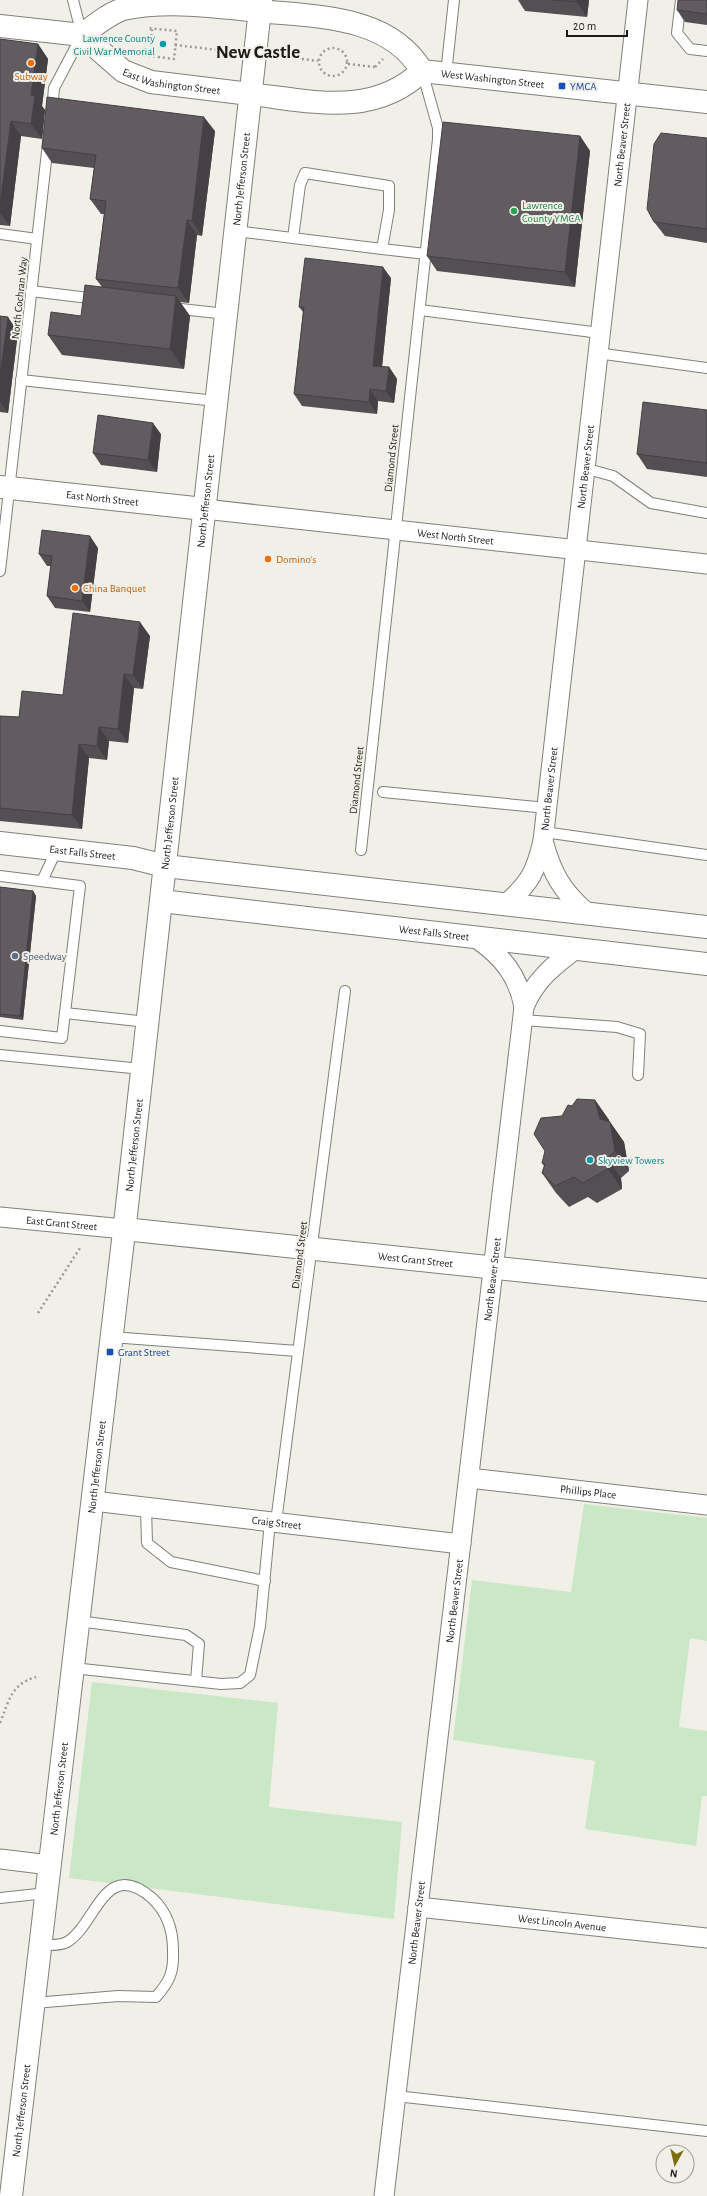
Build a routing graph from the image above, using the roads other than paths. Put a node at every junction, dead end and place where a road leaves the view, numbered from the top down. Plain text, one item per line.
1 (73, 0) edge
2 (454, 0) edge
3 (638, 0) edge
4 (681, 0) edge
5 (260, 5) edge
6 (0, 26) edge
7 (82, 35) junction
8 (707, 51) edge
9 (422, 71) junction
10 (446, 74) junction
11 (626, 93) junction
12 (250, 94) junction
13 (707, 102) edge
14 (51, 120) edge
15 (49, 136) edge
16 (235, 231) junction
17 (0, 234) edge
18 (293, 238) junction
19 (37, 239) junction
20 (382, 249) junction
21 (426, 254) junction
22 (31, 290) junction
23 (108, 300) edge
24 (162, 306) edge
25 (420, 310) junction
26 (226, 314) junction
27 (600, 333) junction
28 (597, 353) junction
29 (707, 368) edge
30 (21, 380) junction
31 (216, 401) junction
32 (584, 468) junction
33 (5, 488) edge
34 (204, 509) junction
35 (707, 513) edge
36 (396, 529) junction
37 (575, 549) junction
38 (707, 564) edge
39 (0, 571) edge
40 (382, 792) dead end
41 (547, 808) junction
42 (544, 836) junction
43 (0, 843) edge
44 (57, 849) junction
45 (361, 850) dead end
46 (707, 855) edge
47 (165, 866) junction
48 (1, 874) edge
49 (42, 881) junction
50 (161, 901) junction
51 (506, 903) junction
52 (586, 912) junction
53 (707, 927) edge
54 (476, 938) junction
55 (577, 948) junction
56 (707, 964) edge
57 (345, 991) dead end
58 (65, 1013) junction
59 (523, 1013) junction
60 (147, 1022) junction
61 (0, 1031) edge
62 (0, 1056) edge
63 (142, 1069) junction
64 (638, 1075) dead end
65 (0, 1216) edge
66 (124, 1229) junction
67 (312, 1248) junction
68 (493, 1267) junction
69 (707, 1290) edge
70 (111, 1337) junction
71 (298, 1351) junction
72 (469, 1478) junction
73 (93, 1501) junction
74 (707, 1505) edge
75 (146, 1507) junction
76 (273, 1522) junction
77 (461, 1544) junction
78 (265, 1581) junction
79 (78, 1621) junction
80 (73, 1668) junction
81 (196, 1681) junction
82 (0, 1859) edge
83 (50, 1865) junction
84 (47, 1893) junction
85 (0, 1898) edge
86 (418, 1908) junction
87 (707, 1938) edge
88 (40, 1945) junction
89 (34, 2003) junction
90 (396, 2096) junction
91 (707, 2131) edge
92 (11, 2196) edge
93 (384, 2196) edge

1 - 7 lane
2 - 10 lane
3 - 11 street, North Beaver Street
4 - 8 lane
5 - 7 main road
5 - 9 main road
5 - 12 main road, North Jefferson Street
6 - 7 main road
7 - 12 main road, East Washington Street
7 - 14 lane
9 - 10 main road, West Washington Street
9 - 12 main road
9 - 21 lane, Diamond Street
10 - 11 main road, West Washington Street
11 - 13 main road, West Washington Street
11 - 27 street, North Beaver Street
12 - 16 main road, North Jefferson Street
15 - 19 lane, North Cochran Way
16 - 18 lane
16 - 26 main road, North Jefferson Street
17 - 19 lane
18 - 20 lane
18 - 20 lane
19 - 22 lane, North Cochran Way
20 - 21 lane
21 - 25 lane, Diamond Street
22 - 23 lane
22 - 30 lane, North Cochran Way
24 - 26 lane
25 - 27 lane
25 - 36 lane, Diamond Street
26 - 31 main road, North Jefferson Street
27 - 28 street, North Beaver Street
28 - 29 lane
28 - 32 street, North Beaver Street
30 - 31 lane
30 - 33 lane, North Cochran Way
31 - 34 main road, North Jefferson Street
32 - 35 lane
32 - 37 street, North Beaver Street
33 - 34 main road, East North Street
33 - 39 lane, North Cochran Way
34 - 36 street, West North Street
34 - 47 main road, North Jefferson Street
36 - 37 street, West North Street
36 - 45 lane, Diamond Street
37 - 38 street, West North Street
37 - 41 street, North Beaver Street
40 - 41 lane
41 - 42 street, North Beaver Street
42 - 46 lane
42 - 51 street, North Beaver Street
42 - 52 street, North Beaver Street
43 - 44 main road, East Falls Street
44 - 47 main road, East Falls Street
44 - 49 lane
47 - 50 main road, North Jefferson Street
47 - 51 main road
48 - 49 lane
49 - 58 lane
50 - 54 main road, West Falls Street
50 - 60 main road, North Jefferson Street
51 - 52 main road
52 - 53 main road
54 - 55 main road, West Falls Street
54 - 59 street, North Beaver Street
55 - 56 main road, West Falls Street
55 - 59 street, North Beaver Street
57 - 67 lane, Diamond Street
58 - 60 lane
58 - 61 lane
59 - 64 lane
59 - 68 street, North Beaver Street
60 - 63 main road, North Jefferson Street
62 - 63 lane
63 - 66 main road, North Jefferson Street
65 - 66 street, East Grant Street
66 - 67 main road, West Grant Street
66 - 70 main road, North Jefferson Street
67 - 68 main road, West Grant Street
67 - 71 lane, Diamond Street
68 - 69 main road, West Grant Street
68 - 72 street, North Beaver Street
70 - 71 lane
70 - 73 main road, North Jefferson Street
71 - 76 lane, Diamond Street
72 - 74 street, Phillips Place
72 - 77 street, North Beaver Street
73 - 75 street, Craig Street
73 - 79 main road, North Jefferson Street
75 - 76 street, Craig Street
75 - 78 lane
76 - 77 street, Craig Street
76 - 78 lane, Diamond Street
77 - 86 street, North Beaver Street
78 - 81 lane, Diamond Street
79 - 80 main road, North Jefferson Street
79 - 81 lane
80 - 81 lane, Diamond Street
80 - 83 main road, North Jefferson Street
82 - 83 street
83 - 84 main road, North Jefferson Street
84 - 85 lane
84 - 88 main road, North Jefferson Street
86 - 87 street, West Lincoln Avenue
86 - 90 street, North Beaver Street
88 - 89 main road, North Jefferson Street
88 - 89 lane
89 - 92 main road, North Jefferson Street
90 - 91 lane
90 - 93 street, North Beaver Street

